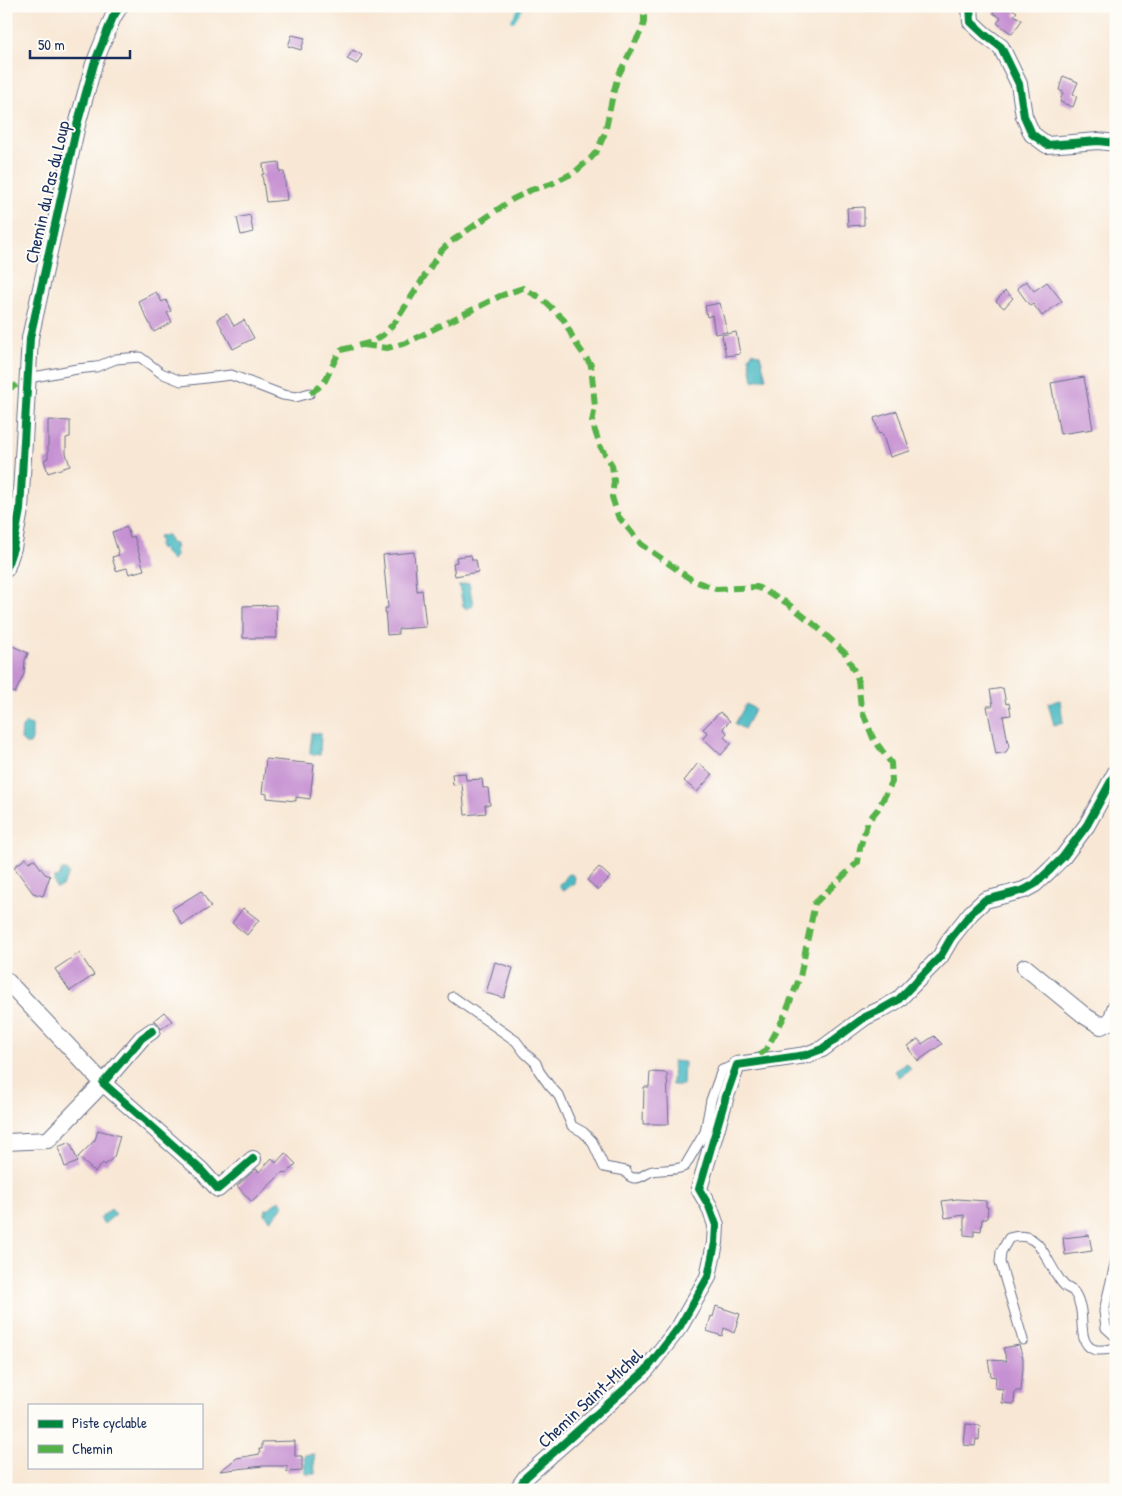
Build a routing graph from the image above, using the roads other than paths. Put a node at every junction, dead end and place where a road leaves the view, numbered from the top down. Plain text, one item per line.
1 (120, 6) edge
2 (970, 6) edge
3 (1116, 143) edge
4 (27, 380) junction
5 (310, 392) dead end
6 (6, 569) edge
7 (1116, 772) edge
8 (1025, 967) dead end
9 (6, 980) edge
10 (453, 997) dead end
11 (1116, 1006) edge
12 (152, 1031) dead end
13 (737, 1065) junction
14 (102, 1083) junction
15 (6, 1142) edge
16 (254, 1159) dead end
17 (1116, 1260) edge
18 (1116, 1336) edge
19 (1023, 1340) dead end
20 (1116, 1348) edge
21 (517, 1490) edge

1 - 4 street, Chemin du Pas du Loup
2 - 3 street
4 - 5 lane
4 - 6 street, Chemin du Pas du Loup
7 - 13 street
8 - 11 street
9 - 14 street
10 - 13 lane
12 - 14 street
13 - 21 street, Chemin Saint-Michel
14 - 15 street
14 - 16 street
17 - 18 lane
19 - 20 lane

